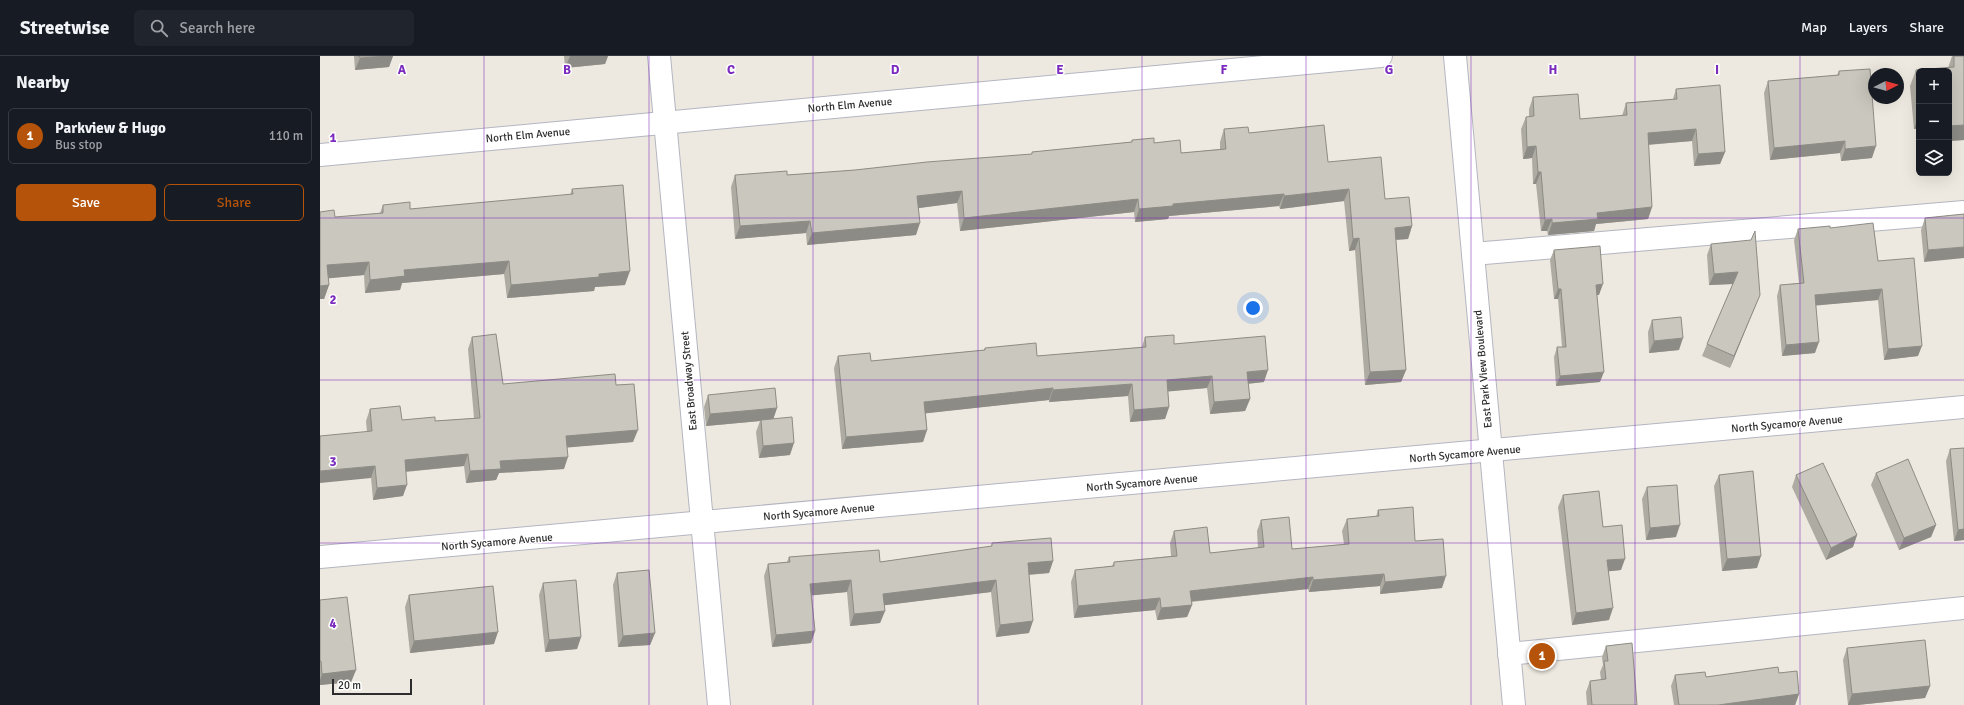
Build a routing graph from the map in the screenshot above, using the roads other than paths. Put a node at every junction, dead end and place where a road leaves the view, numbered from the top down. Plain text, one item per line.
1 (659, 56) edge
2 (1381, 56) edge
3 (1455, 56) edge
4 (665, 122) junction
5 (320, 155) edge
6 (1964, 212) edge
7 (1473, 254) junction
8 (1964, 407) edge
9 (1491, 451) junction
10 (702, 523) junction
11 (320, 558) edge
12 (1964, 608) edge
13 (1509, 654) junction
14 (719, 705) edge
15 (1514, 705) edge

1 - 4 street, East Broadway Street
2 - 4 street, North Elm Avenue
3 - 7 street, East Park View Boulevard
4 - 5 street, North Elm Avenue
4 - 10 street, East Broadway Street
6 - 7 street
7 - 9 street, East Park View Boulevard
8 - 9 street, North Sycamore Avenue
9 - 10 street, North Sycamore Avenue
9 - 13 street, East Park View Boulevard
10 - 11 street, North Sycamore Avenue
10 - 14 street, East Broadway Street
12 - 13 street
13 - 15 street, East Park View Boulevard

